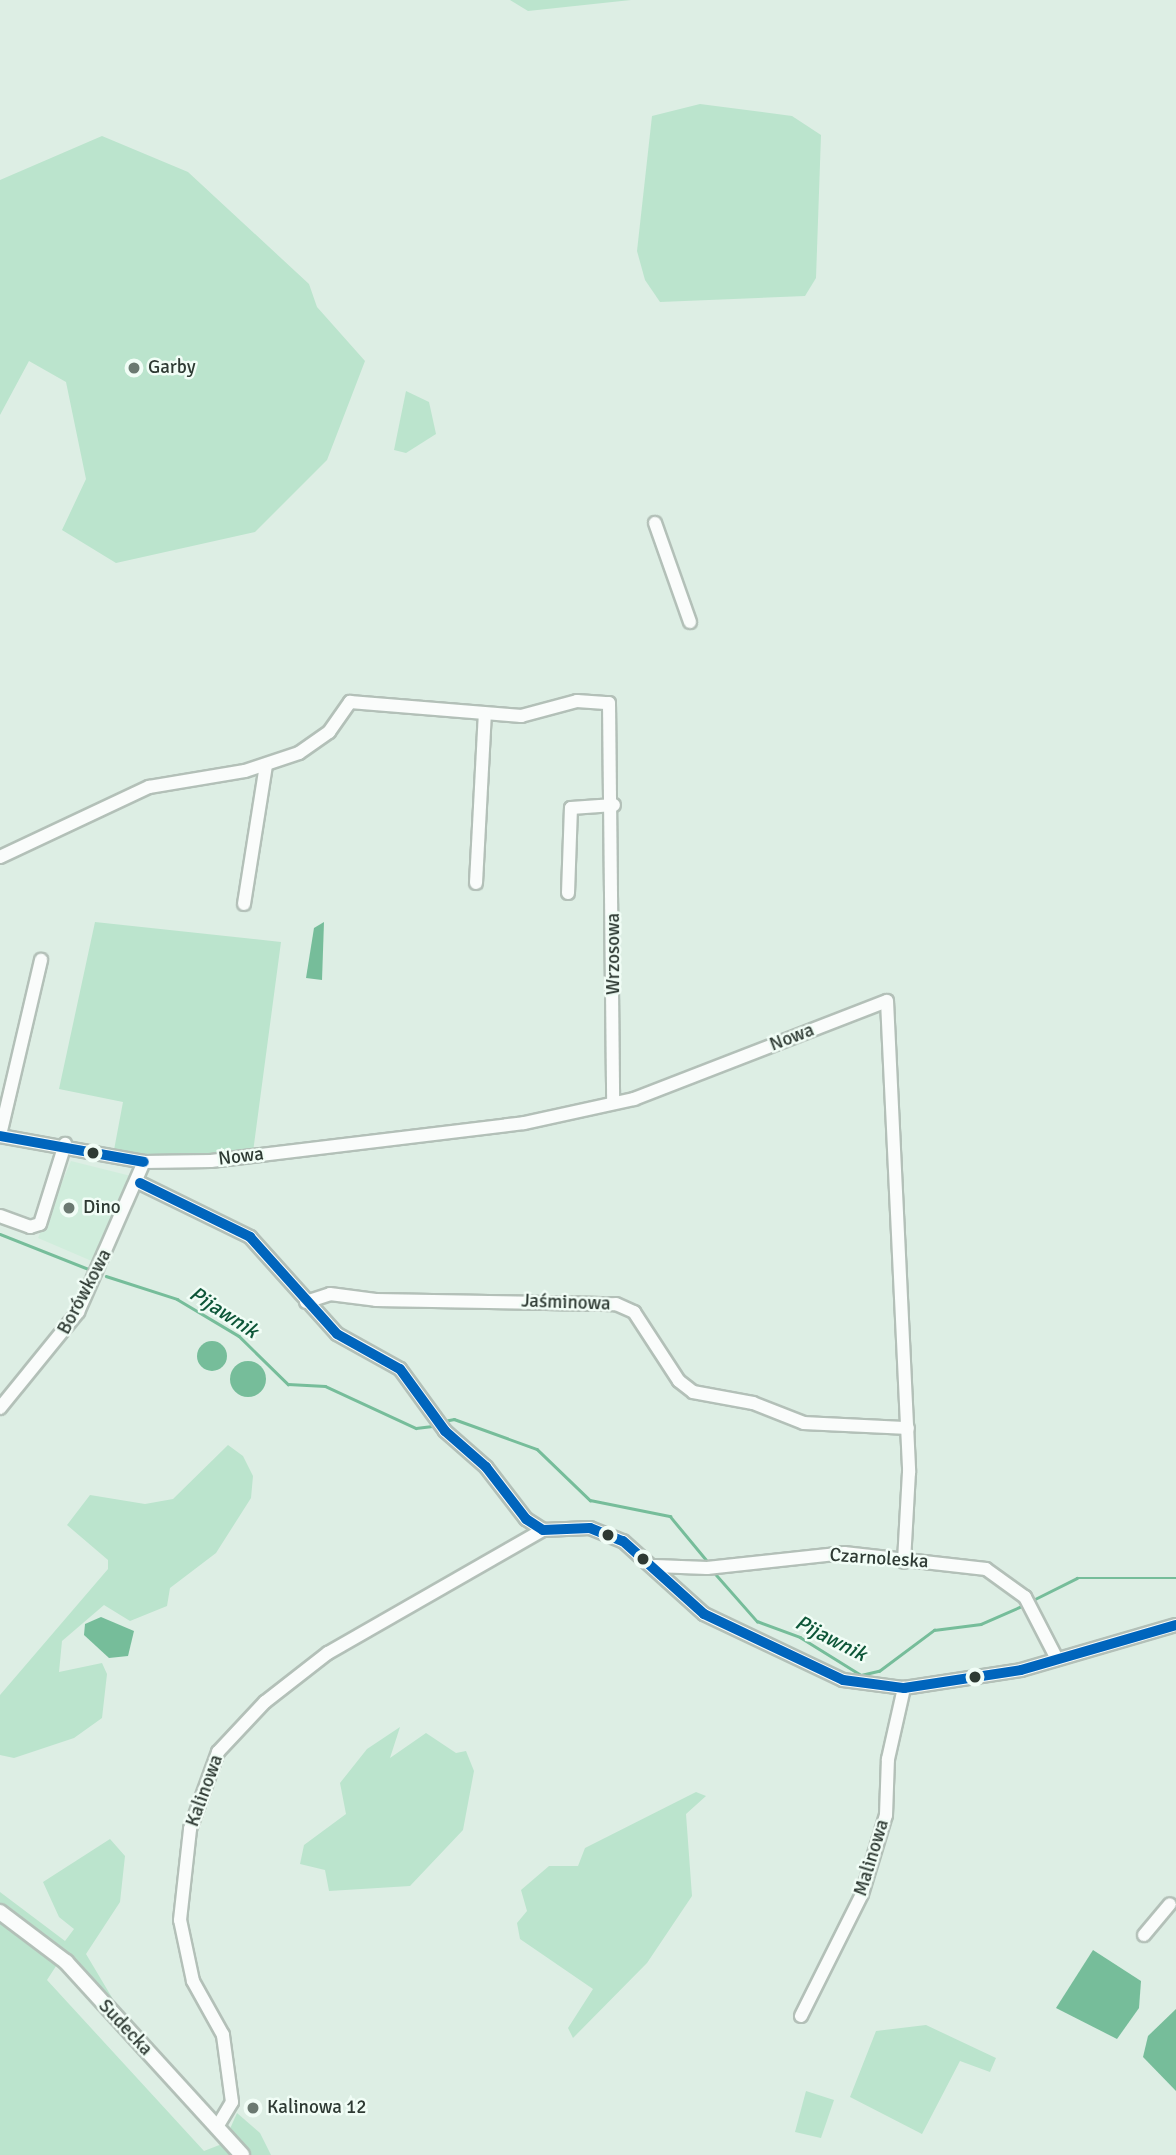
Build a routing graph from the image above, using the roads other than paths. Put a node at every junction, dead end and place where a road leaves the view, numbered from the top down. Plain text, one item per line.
1 (655, 523) dead end
2 (690, 622) dead end
3 (485, 714) junction
4 (266, 765) junction
5 (614, 805) junction
6 (0, 857) edge
7 (476, 883) dead end
8 (568, 893) dead end
9 (244, 904) dead end
10 (41, 960) dead end
11 (613, 1102) junction
12 (0, 1136) edge
13 (65, 1144) junction
14 (144, 1161) junction
15 (140, 1183) junction
16 (0, 1216) edge
17 (306, 1302) junction
18 (0, 1408) edge
19 (908, 1428) junction
20 (544, 1530) junction
21 (904, 1562) junction
22 (655, 1566) junction
23 (1176, 1625) edge
24 (1057, 1659) junction
25 (904, 1688) junction
26 (1174, 1903) edge
27 (0, 1912) edge
28 (1144, 1935) dead end
29 (801, 2016) dead end
30 (217, 2127) junction
31 (242, 2155) edge

1 - 2 street
3 - 4 street, Wrzosowa
3 - 5 street, Wrzosowa
3 - 7 street
4 - 6 street, Wrzosowa
4 - 9 street
5 - 8 street
5 - 11 street, Wrzosowa
10 - 12 street
11 - 14 street, Nowa
11 - 19 street, Nowa
12 - 13 street
13 - 14 street
13 - 16 street
14 - 15 street, Borówkowa
15 - 17 street
15 - 18 street, Borówkowa
17 - 19 street, Jaśminowa
17 - 20 street
19 - 21 street, Nowa
20 - 22 street
20 - 30 street, Kalinowa
21 - 22 street, Czarnoleska
21 - 24 street, Czarnoleska
22 - 25 street
23 - 24 street
24 - 25 street
25 - 29 street, Malinowa
26 - 28 street
27 - 30 main road, Sudecka
30 - 31 main road, Sudecka

